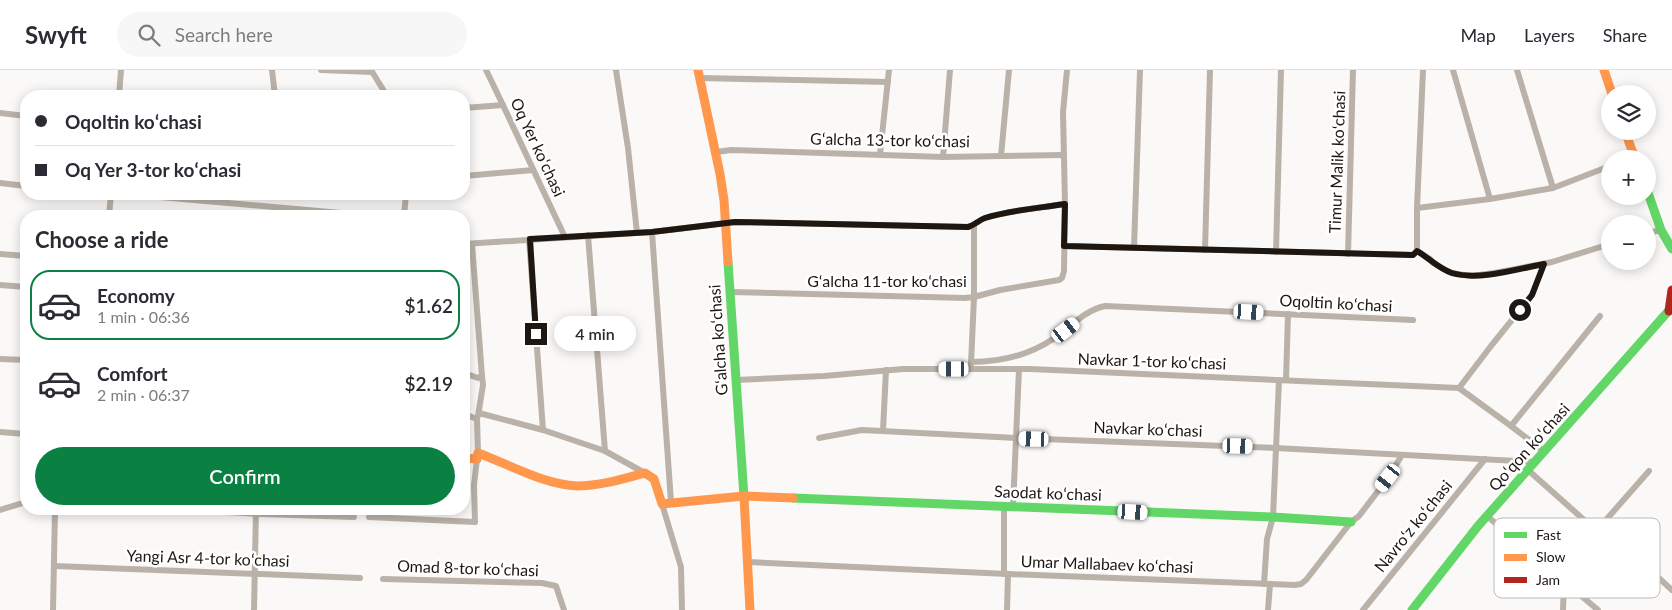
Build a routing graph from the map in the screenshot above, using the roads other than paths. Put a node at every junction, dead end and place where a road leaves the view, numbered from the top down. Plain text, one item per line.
1 (121, 70) edge
2 (272, 70) edge
3 (321, 70) edge
4 (486, 70) edge
5 (616, 70) edge
6 (889, 70) edge
7 (950, 70) edge
8 (1009, 70) edge
9 (1067, 70) edge
10 (1140, 70) edge
11 (1210, 70) edge
12 (1281, 70) edge
13 (1353, 70) edge
14 (1424, 70) edge
15 (1453, 70) edge
16 (1517, 70) edge
17 (1604, 70) edge
18 (371, 71) edge
19 (699, 74) edge
20 (888, 82) junction
21 (1609, 85) edge
22 (119, 90) edge
23 (274, 90) edge
24 (383, 90) edge
25 (503, 105) junction
26 (470, 108) edge
27 (0, 114) edge
28 (20, 116) edge
29 (716, 152) junction
30 (880, 154) junction
31 (1063, 155) junction
32 (943, 156) junction
33 (1001, 156) junction
34 (533, 170) junction
35 (1601, 170) edge
36 (470, 175) edge
37 (0, 183) edge
38 (20, 185) edge
39 (1554, 188) junction
40 (1490, 199) junction
41 (194, 200) edge
42 (1065, 204) junction
43 (1653, 205) edge
44 (1417, 208) junction
45 (307, 210) edge
46 (725, 223) junction
47 (974, 226) junction
48 (1662, 230) junction
49 (1656, 231) edge
50 (637, 232) junction
51 (652, 232) junction
52 (588, 235) junction
53 (565, 236) junction
54 (530, 239) junction
55 (472, 244) joint
56 (1064, 246) junction
57 (1601, 247) edge
58 (1672, 247) edge
59 (1134, 248) junction
60 (1417, 249) junction
61 (1205, 250) junction
62 (1276, 252) junction
63 (0, 254) edge
64 (1348, 254) junction
65 (20, 256) edge
66 (1544, 264) junction
67 (0, 286) edge
68 (20, 287) edge
69 (1672, 290) edge
70 (730, 292) junction
71 (974, 297) junction
72 (1670, 309) edge
73 (1288, 314) junction
74 (1600, 316) dead end
75 (1413, 320) dead end
76 (0, 359) edge
77 (20, 360) edge
78 (971, 365) junction
79 (886, 370) junction
80 (1018, 370) junction
81 (470, 375) edge
82 (482, 376) junction
83 (736, 380) junction
84 (1282, 380) junction
85 (1459, 388) junction
86 (470, 415) edge
87 (478, 416) junction
88 (1512, 426) junction
89 (543, 430) junction
90 (882, 431) junction
91 (0, 432) edge
92 (20, 434) edge
93 (819, 438) dead end
94 (1016, 438) junction
95 (1276, 448) junction
96 (605, 451) junction
97 (1545, 452) junction
98 (1402, 455) junction
99 (478, 456) junction
100 (470, 457) edge
101 (1485, 459) junction
102 (1536, 462) junction
103 (1528, 470) junction
104 (1649, 471) dead end
105 (645, 473) junction
106 (744, 496) junction
107 (666, 503) junction
108 (20, 504) edge
109 (1009, 507) junction
110 (0, 510) edge
111 (55, 515) edge
112 (256, 515) edge
113 (321, 515) edge
114 (1487, 516) junction
115 (354, 517) dead end
116 (369, 517) dead end
117 (1273, 517) junction
118 (1583, 518) edge
119 (1608, 518) edge
120 (1351, 522) junction
121 (1494, 522) edge
122 (748, 562) junction
123 (55, 566) junction
124 (254, 573) junction
125 (1006, 574) junction
126 (360, 578) dead end
127 (383, 579) dead end
128 (1660, 580) edge
129 (1267, 584) junction
130 (1672, 590) edge
131 (1584, 598) edge
132 (53, 610) edge
133 (254, 610) edge
134 (564, 610) edge
135 (682, 610) edge
136 (750, 610) edge
137 (1007, 610) edge
138 (1268, 610) edge
139 (1363, 610) edge
140 (1412, 610) edge
141 (1598, 610) edge

1 - 22 street
2 - 23 street
3 - 18 street
4 - 25 street, Oq Yer koʻchasi
5 - 50 street
6 - 20 street
7 - 32 street
8 - 33 street
9 - 31 street
10 - 59 street
11 - 61 street
12 - 62 street
13 - 64 street, Timur Malik koʻchasi
14 - 44 street
15 - 40 street
16 - 39 street
17 - 21 street
18 - 24 street
19 - 20 street
19 - 29 street, Gʻalcha koʻchasi
20 - 30 street
25 - 26 street
25 - 34 street, Oq Yer koʻchasi
27 - 28 street
29 - 30 street, Gʻalcha 13-tor koʻchasi
29 - 46 street, Gʻalcha koʻchasi
30 - 32 street, Gʻalcha 13-tor koʻchasi
31 - 33 street, Gʻalcha 13-tor koʻchasi
31 - 42 street
32 - 33 street, Gʻalcha 13-tor koʻchasi
34 - 36 street
34 - 53 street, Oq Yer koʻchasi
35 - 39 street
37 - 38 street
39 - 40 street
40 - 44 street
41 - 45 street
42 - 47 street
42 - 56 street
43 - 48 street
44 - 60 street
46 - 47 street
46 - 51 street
46 - 70 street, Gʻalcha koʻchasi
47 - 71 street, Gʻalcha 11-tor koʻchasi
48 - 49 street
48 - 58 street
50 - 51 street
50 - 52 street
51 - 107 street
52 - 53 street
52 - 96 street
53 - 54 street
54 - 55 street
54 - 89 street
55 - 82 street
56 - 59 street
56 - 71 street
57 - 66 street
59 - 61 street
60 - 64 street
60 - 66 street
61 - 62 street
62 - 64 street
63 - 65 street
66 - 85 street
67 - 68 street
69 - 72 street
70 - 71 street, Gʻalcha 11-tor koʻchasi
70 - 83 street, Gʻalcha koʻchasi
71 - 78 street
72 - 97 street, Qoʻqon koʻchasi
73 - 75 street, Oqoltin koʻchasi
73 - 78 street, Oqoltin koʻchasi
73 - 84 street
74 - 88 street
76 - 77 street
78 - 79 street, Navkar 1-tor koʻchasi
78 - 80 street, Navkar 1-tor koʻchasi
79 - 83 street, Navkar 1-tor koʻchasi
79 - 90 street
80 - 84 street, Navkar 1-tor koʻchasi
80 - 94 street
81 - 82 street
82 - 87 street
83 - 106 street, Gʻalcha koʻchasi
84 - 85 street, Navkar 1-tor koʻchasi
84 - 95 street
85 - 88 street
86 - 87 street
87 - 89 street
87 - 99 street
88 - 97 street
89 - 96 street
90 - 93 street, Navkar koʻchasi
90 - 94 street, Navkar koʻchasi
91 - 92 street
94 - 95 street, Navkar koʻchasi
94 - 109 street
95 - 98 street, Navkar koʻchasi
95 - 117 street
96 - 105 street
97 - 102 street, Qoʻqon koʻchasi
98 - 101 street, Navkar koʻchasi
98 - 120 street, Umar Mallabaev koʻchasi
99 - 100 street
99 - 105 street
99 - 116 street
101 - 102 street, Navkar koʻchasi
101 - 139 street, Navroʻz koʻchasi
102 - 103 street, Qoʻqon koʻchasi
103 - 114 street, Qoʻqon koʻchasi
103 - 118 street
104 - 119 street
105 - 107 street
106 - 107 street, Saodat koʻchasi
106 - 109 street, Saodat koʻchasi
106 - 122 street, Gʻalcha koʻchasi
107 - 135 street
108 - 110 street
109 - 117 street, Saodat koʻchasi
109 - 125 street
111 - 123 street
112 - 124 street
113 - 115 street
114 - 121 street
114 - 140 street, Qoʻqon koʻchasi
117 - 120 street, Saodat koʻchasi
117 - 129 street
120 - 129 street, Umar Mallabaev koʻchasi
122 - 125 street, Umar Mallabaev koʻchasi
122 - 136 street, Gʻalcha koʻchasi
123 - 124 street, Yangi Asr 4-tor koʻchasi
123 - 132 street
124 - 126 street, Yangi Asr 4-tor koʻchasi
124 - 133 street
125 - 129 street, Umar Mallabaev koʻchasi
125 - 137 street
127 - 134 street, Omad 8-tor koʻchasi
128 - 130 street
129 - 138 street
131 - 141 street

